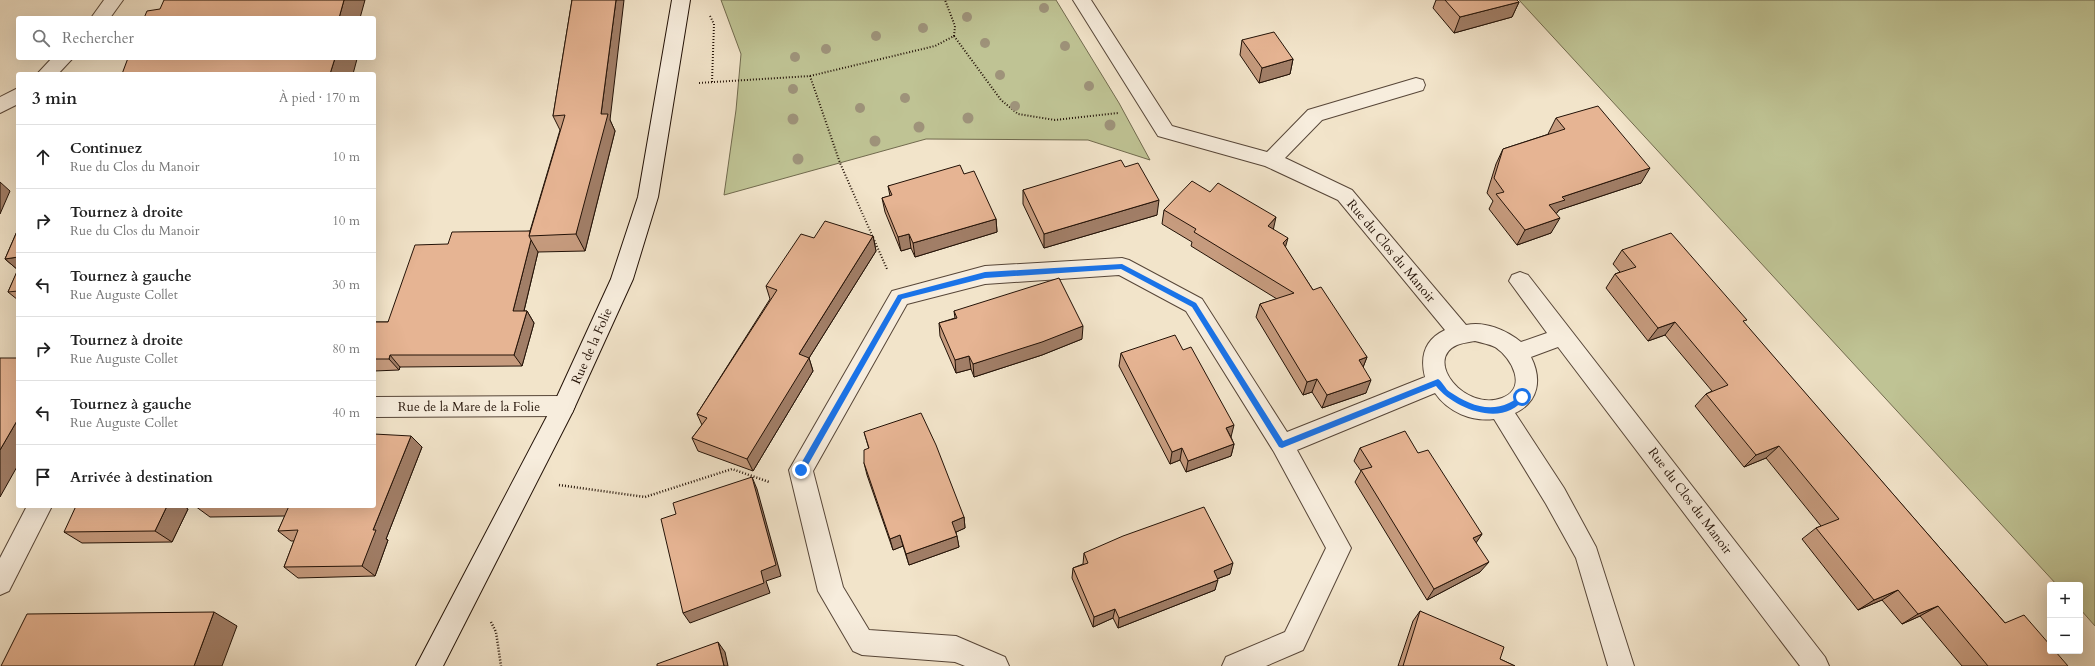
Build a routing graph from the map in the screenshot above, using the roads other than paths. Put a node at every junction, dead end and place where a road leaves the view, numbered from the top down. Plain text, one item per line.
1 (114, 0) edge
2 (681, 0) edge
3 (1082, 0) edge
4 (102, 16) edge
5 (62, 60) edge
6 (48, 72) edge
7 (1416, 85) dead end
8 (16, 96) edge
9 (0, 106) edge
10 (1271, 160) junction
11 (1520, 281) dead end
12 (1460, 333) junction
13 (1564, 336) junction
14 (1517, 353) junction
15 (1438, 382) junction
16 (564, 406) junction
17 (376, 407) edge
18 (1500, 409) junction
19 (1282, 445) junction
20 (39, 508) edge
21 (0, 583) edge
22 (429, 666) edge
23 (996, 666) edge
24 (1235, 666) edge
25 (1621, 666) edge
26 (1816, 666) edge

1 - 4 street
2 - 16 street, Rue de la Folie
3 - 10 street, Rue du Clos du Manoir
5 - 6 street
7 - 10 street
8 - 9 street
10 - 12 street, Rue du Clos du Manoir
11 - 13 street, Rue du Clos du Manoir
12 - 14 street
12 - 15 street
13 - 14 street
13 - 26 street, Rue du Clos du Manoir
14 - 18 street
15 - 18 street
15 - 19 street
16 - 17 street, Rue de la Mare de la Folie
16 - 22 street, Rue de la Folie
18 - 25 street
19 - 23 street
19 - 24 street
20 - 21 street

